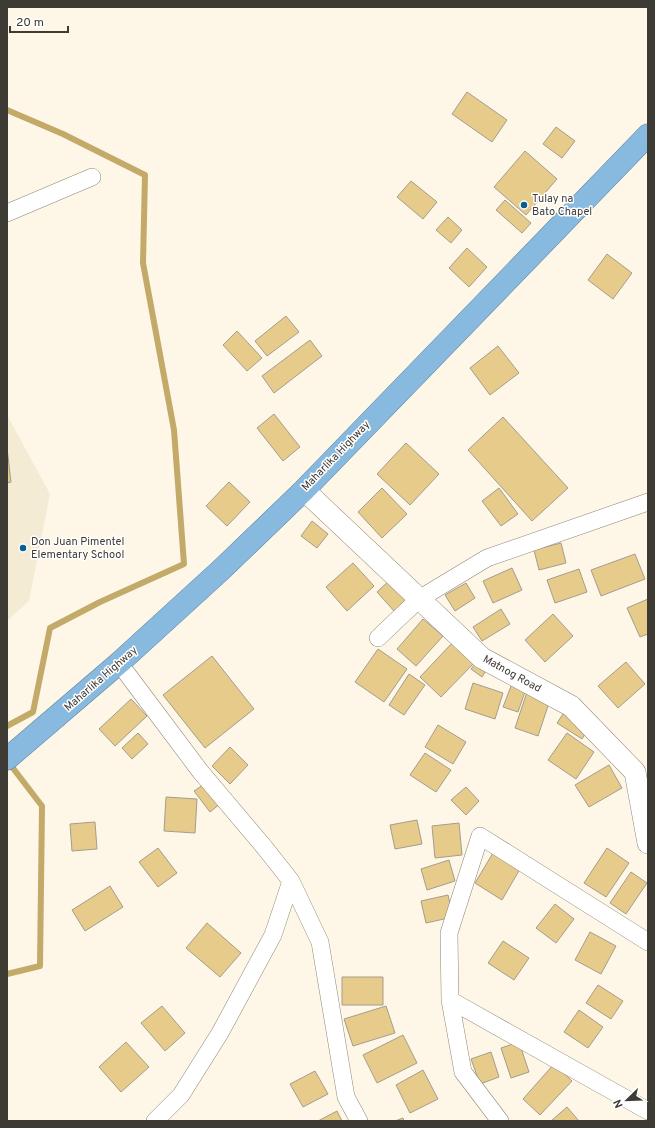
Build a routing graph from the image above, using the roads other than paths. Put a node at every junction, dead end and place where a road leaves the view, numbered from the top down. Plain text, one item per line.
1 (648, 135) edge
2 (92, 177) dead end
3 (7, 212) edge
4 (304, 490) junction
5 (648, 502) edge
6 (419, 599) junction
7 (378, 638) dead end
8 (119, 663) junction
9 (7, 759) edge
10 (648, 843) edge
11 (291, 881) junction
12 (648, 942) edge
13 (450, 1000) junction
14 (648, 1111) edge
15 (155, 1121) edge
16 (358, 1121) edge
17 (500, 1121) edge

1 - 4 highway, Maharlika Highway
2 - 3 street
4 - 6 street, Matnog Road
4 - 8 highway, Maharlika Highway
5 - 6 street
6 - 7 street
6 - 10 street, Matnog Road
8 - 9 highway, Maharlika Highway
8 - 11 street
11 - 15 street
11 - 16 street
12 - 13 street
13 - 14 street
13 - 17 street

